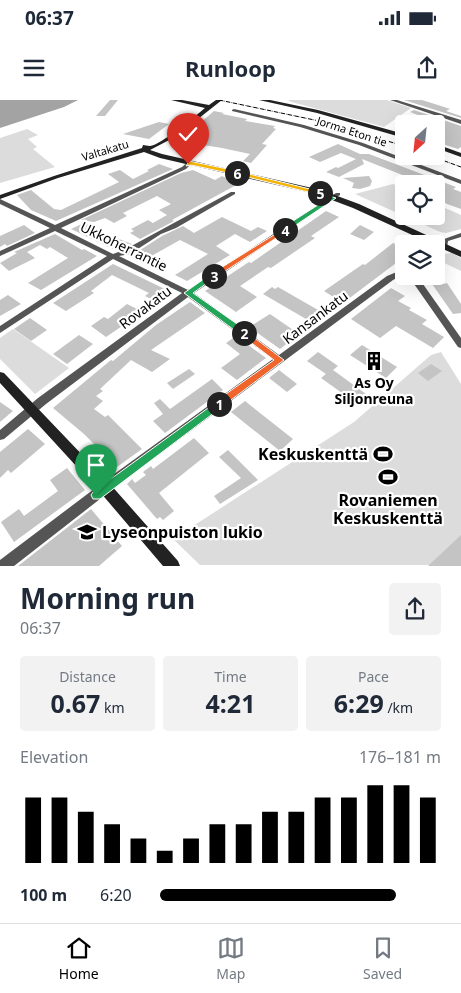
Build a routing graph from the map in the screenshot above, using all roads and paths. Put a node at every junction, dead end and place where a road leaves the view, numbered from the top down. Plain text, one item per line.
1 (174, 100) edge
2 (213, 100) edge
3 (219, 100) edge
4 (262, 100) edge
5 (392, 100) edge
6 (270, 101) edge
7 (205, 106) junction
8 (234, 110) dead end
9 (461, 122) edge
10 (395, 133) edge
11 (147, 148) junction
12 (445, 149) edge
13 (461, 155) edge
14 (189, 160) junction
15 (260, 176) junction
16 (461, 182) edge
17 (233, 193) dead end
18 (0, 196) edge
19 (336, 196) junction
20 (0, 201) edge
21 (55, 228) junction
22 (417, 235) edge
23 (426, 235) edge
24 (461, 235) edge
25 (445, 243) edge
26 (445, 243) edge
27 (445, 244) edge
28 (461, 247) edge
29 (0, 254) edge
30 (461, 254) edge
31 (113, 256) junction
32 (395, 276) edge
33 (419, 285) edge
34 (188, 293) junction
35 (0, 330) edge
36 (461, 345) edge
37 (280, 360) junction
38 (0, 376) edge
39 (32, 410) junction
40 (0, 436) edge
41 (105, 488) junction
42 (3, 566) edge
43 (173, 566) edge

1 - 7 street
2 - 7 street
3 - 7 street
4 - 6 street
5 - 9 street
6 - 10 street
7 - 11 street, Valtakatu
8 - 16 street, Jorma Eton tie
11 - 14 street
11 - 18 street, Valtakatu
12 - 13 street
14 - 15 street
14 - 15 street
14 - 21 street
15 - 19 street
17 - 31 street
19 - 22 street
19 - 23 street
19 - 34 street, Rovakatu
20 - 21 street, Ukkoherrantie
21 - 29 street
21 - 31 street, Ukkoherrantie
24 - 25 street
26 - 28 street
27 - 30 street
31 - 34 street, Ukkoherrantie
31 - 35 street
32 - 37 street, Kansankatu
33 - 36 street
34 - 37 street, Ukkoherrantie
34 - 39 street, Rovakatu
37 - 41 street, Kansankatu
38 - 39 street
39 - 40 street, Rovakatu
39 - 41 street
41 - 42 street, Kansankatu
41 - 43 street

